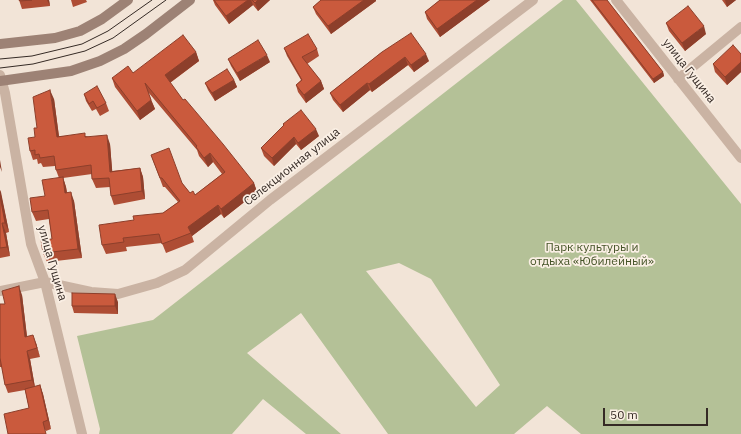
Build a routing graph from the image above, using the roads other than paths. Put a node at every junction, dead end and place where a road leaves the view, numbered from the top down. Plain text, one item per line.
1 (128, 0) edge
2 (190, 0) edge
3 (533, 0) edge
4 (616, 0) edge
5 (741, 28) edge
6 (0, 44) edge
7 (1, 79) edge
8 (678, 79) junction
9 (741, 158) edge
10 (45, 282) junction
11 (0, 292) edge
12 (82, 434) edge

1 - 6 main road
2 - 7 main road
3 - 10 street, Селекционная улица
4 - 8 street, улица Гущина
5 - 8 street
7 - 10 street, улица Гущина
8 - 9 street, улица Гущина
10 - 11 street
10 - 12 street, улица Гущина

